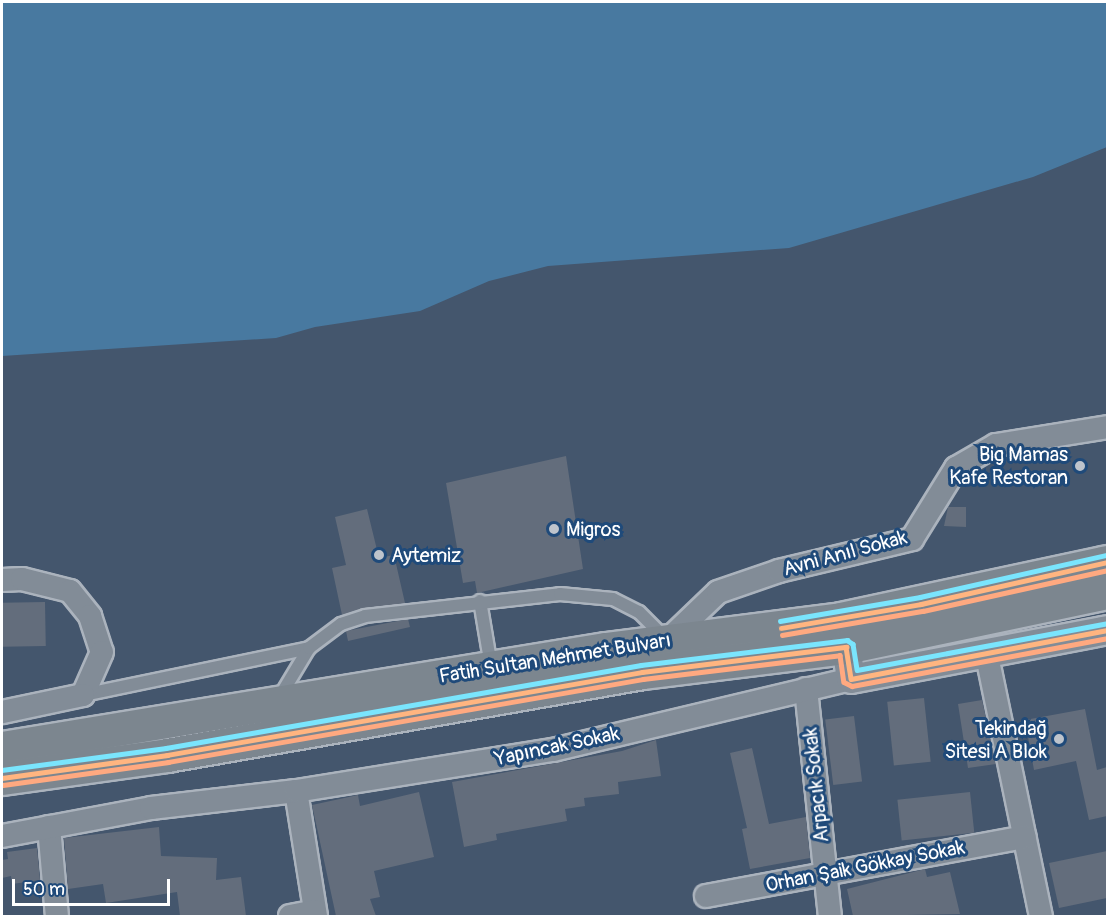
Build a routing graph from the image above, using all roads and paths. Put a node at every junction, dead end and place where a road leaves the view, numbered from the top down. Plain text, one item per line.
1 (1107, 427) edge
2 (1107, 562) edge
3 (2, 580) edge
4 (1107, 592) edge
5 (480, 601) junction
6 (1107, 630) edge
7 (668, 640) junction
8 (309, 648) junction
9 (846, 648) junction
10 (986, 651) junction
11 (492, 667) junction
12 (851, 679) junction
13 (806, 689) junction
14 (82, 695) junction
15 (275, 706) junction
16 (2, 712) edge
17 (2, 748) edge
18 (2, 778) edge
19 (296, 791) junction
20 (49, 827) junction
21 (2, 836) edge
22 (1025, 837) junction
23 (826, 873) junction
24 (706, 896) dead end
25 (316, 914) edge
26 (57, 916) edge
27 (290, 916) edge
28 (830, 916) edge
29 (1041, 916) edge

1 - 7 street, Avni Anıl Sokak
2 - 7 main road, Fatih Sultan Mehmet Bulvarı
3 - 14 street
4 - 9 main road, Fatih Sultan Mehmet Bulvarı
5 - 7 lane
5 - 8 lane
5 - 11 lane
6 - 10 street, Yapıncak Sokak
7 - 11 main road, Fatih Sultan Mehmet Bulvarı
8 - 14 lane
8 - 15 lane
9 - 12 street
9 - 18 main road, Fatih Sultan Mehmet Bulvarı
10 - 12 street, Yapıncak Sokak
10 - 22 street
11 - 15 main road, Fatih Sultan Mehmet Bulvarı
12 - 13 street, Yapıncak Sokak
13 - 19 street, Yapıncak Sokak
13 - 23 street, Arpacık Sokak
14 - 16 street
15 - 17 main road, Fatih Sultan Mehmet Bulvarı
19 - 20 street, Yapıncak Sokak
19 - 25 street
20 - 21 street, Yapıncak Sokak
20 - 26 street
22 - 23 street, Orhan Şaik Gökkay Sokak
22 - 29 street
23 - 24 street, Orhan Şaik Gökkay Sokak
23 - 28 street, Arpacık Sokak
25 - 27 street

